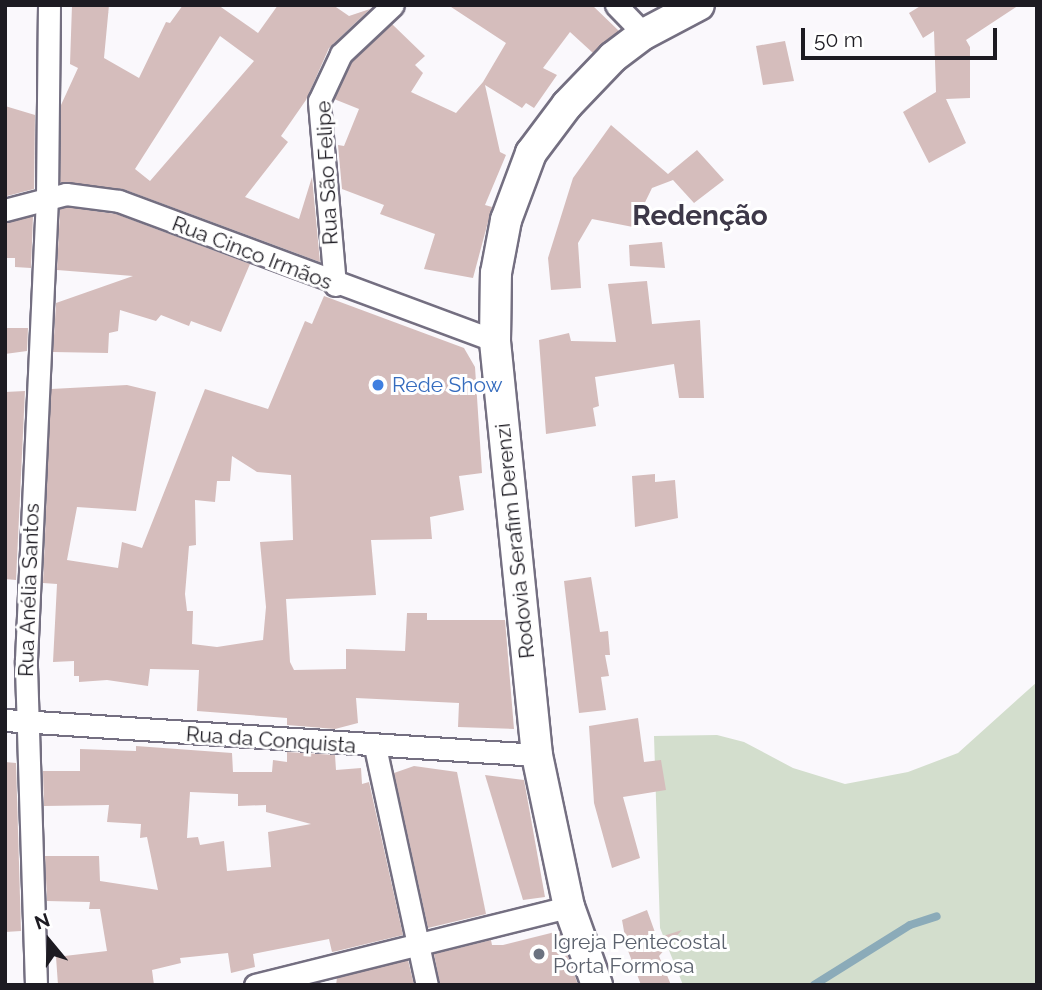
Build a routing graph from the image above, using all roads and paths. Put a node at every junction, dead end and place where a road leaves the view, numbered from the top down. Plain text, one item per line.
1 (49, 5) edge
2 (393, 5) edge
3 (616, 5) edge
4 (699, 5) edge
5 (644, 34) junction
6 (47, 196) junction
7 (5, 210) edge
8 (335, 285) junction
9 (495, 341) junction
10 (5, 720) edge
11 (27, 721) junction
12 (375, 747) junction
13 (537, 755) junction
14 (569, 906) junction
15 (419, 946) junction
16 (265, 983) edge
17 (36, 985) edge
18 (427, 985) edge
19 (597, 985) edge

1 - 6 street, Rua Anélia Santos
2 - 8 street, Rua São Felipe
3 - 5 street
4 - 5 main road, Rodovia Serafim Derenzi
5 - 9 main road, Rodovia Serafim Derenzi
6 - 7 street, Rua Cinco Irmãos
6 - 8 street, Rua Cinco Irmãos
6 - 11 street, Rua Anélia Santos
8 - 9 street, Rua Cinco Irmãos
9 - 13 main road, Rodovia Serafim Derenzi
10 - 11 street, Rua da Conquista
11 - 12 street, Rua da Conquista
11 - 17 street, Rua Anélia Santos
12 - 13 street, Rua da Conquista
12 - 15 street
13 - 14 main road, Rodovia Serafim Derenzi
14 - 15 street
14 - 19 main road, Rodovia Serafim Derenzi
15 - 16 street
15 - 18 street

